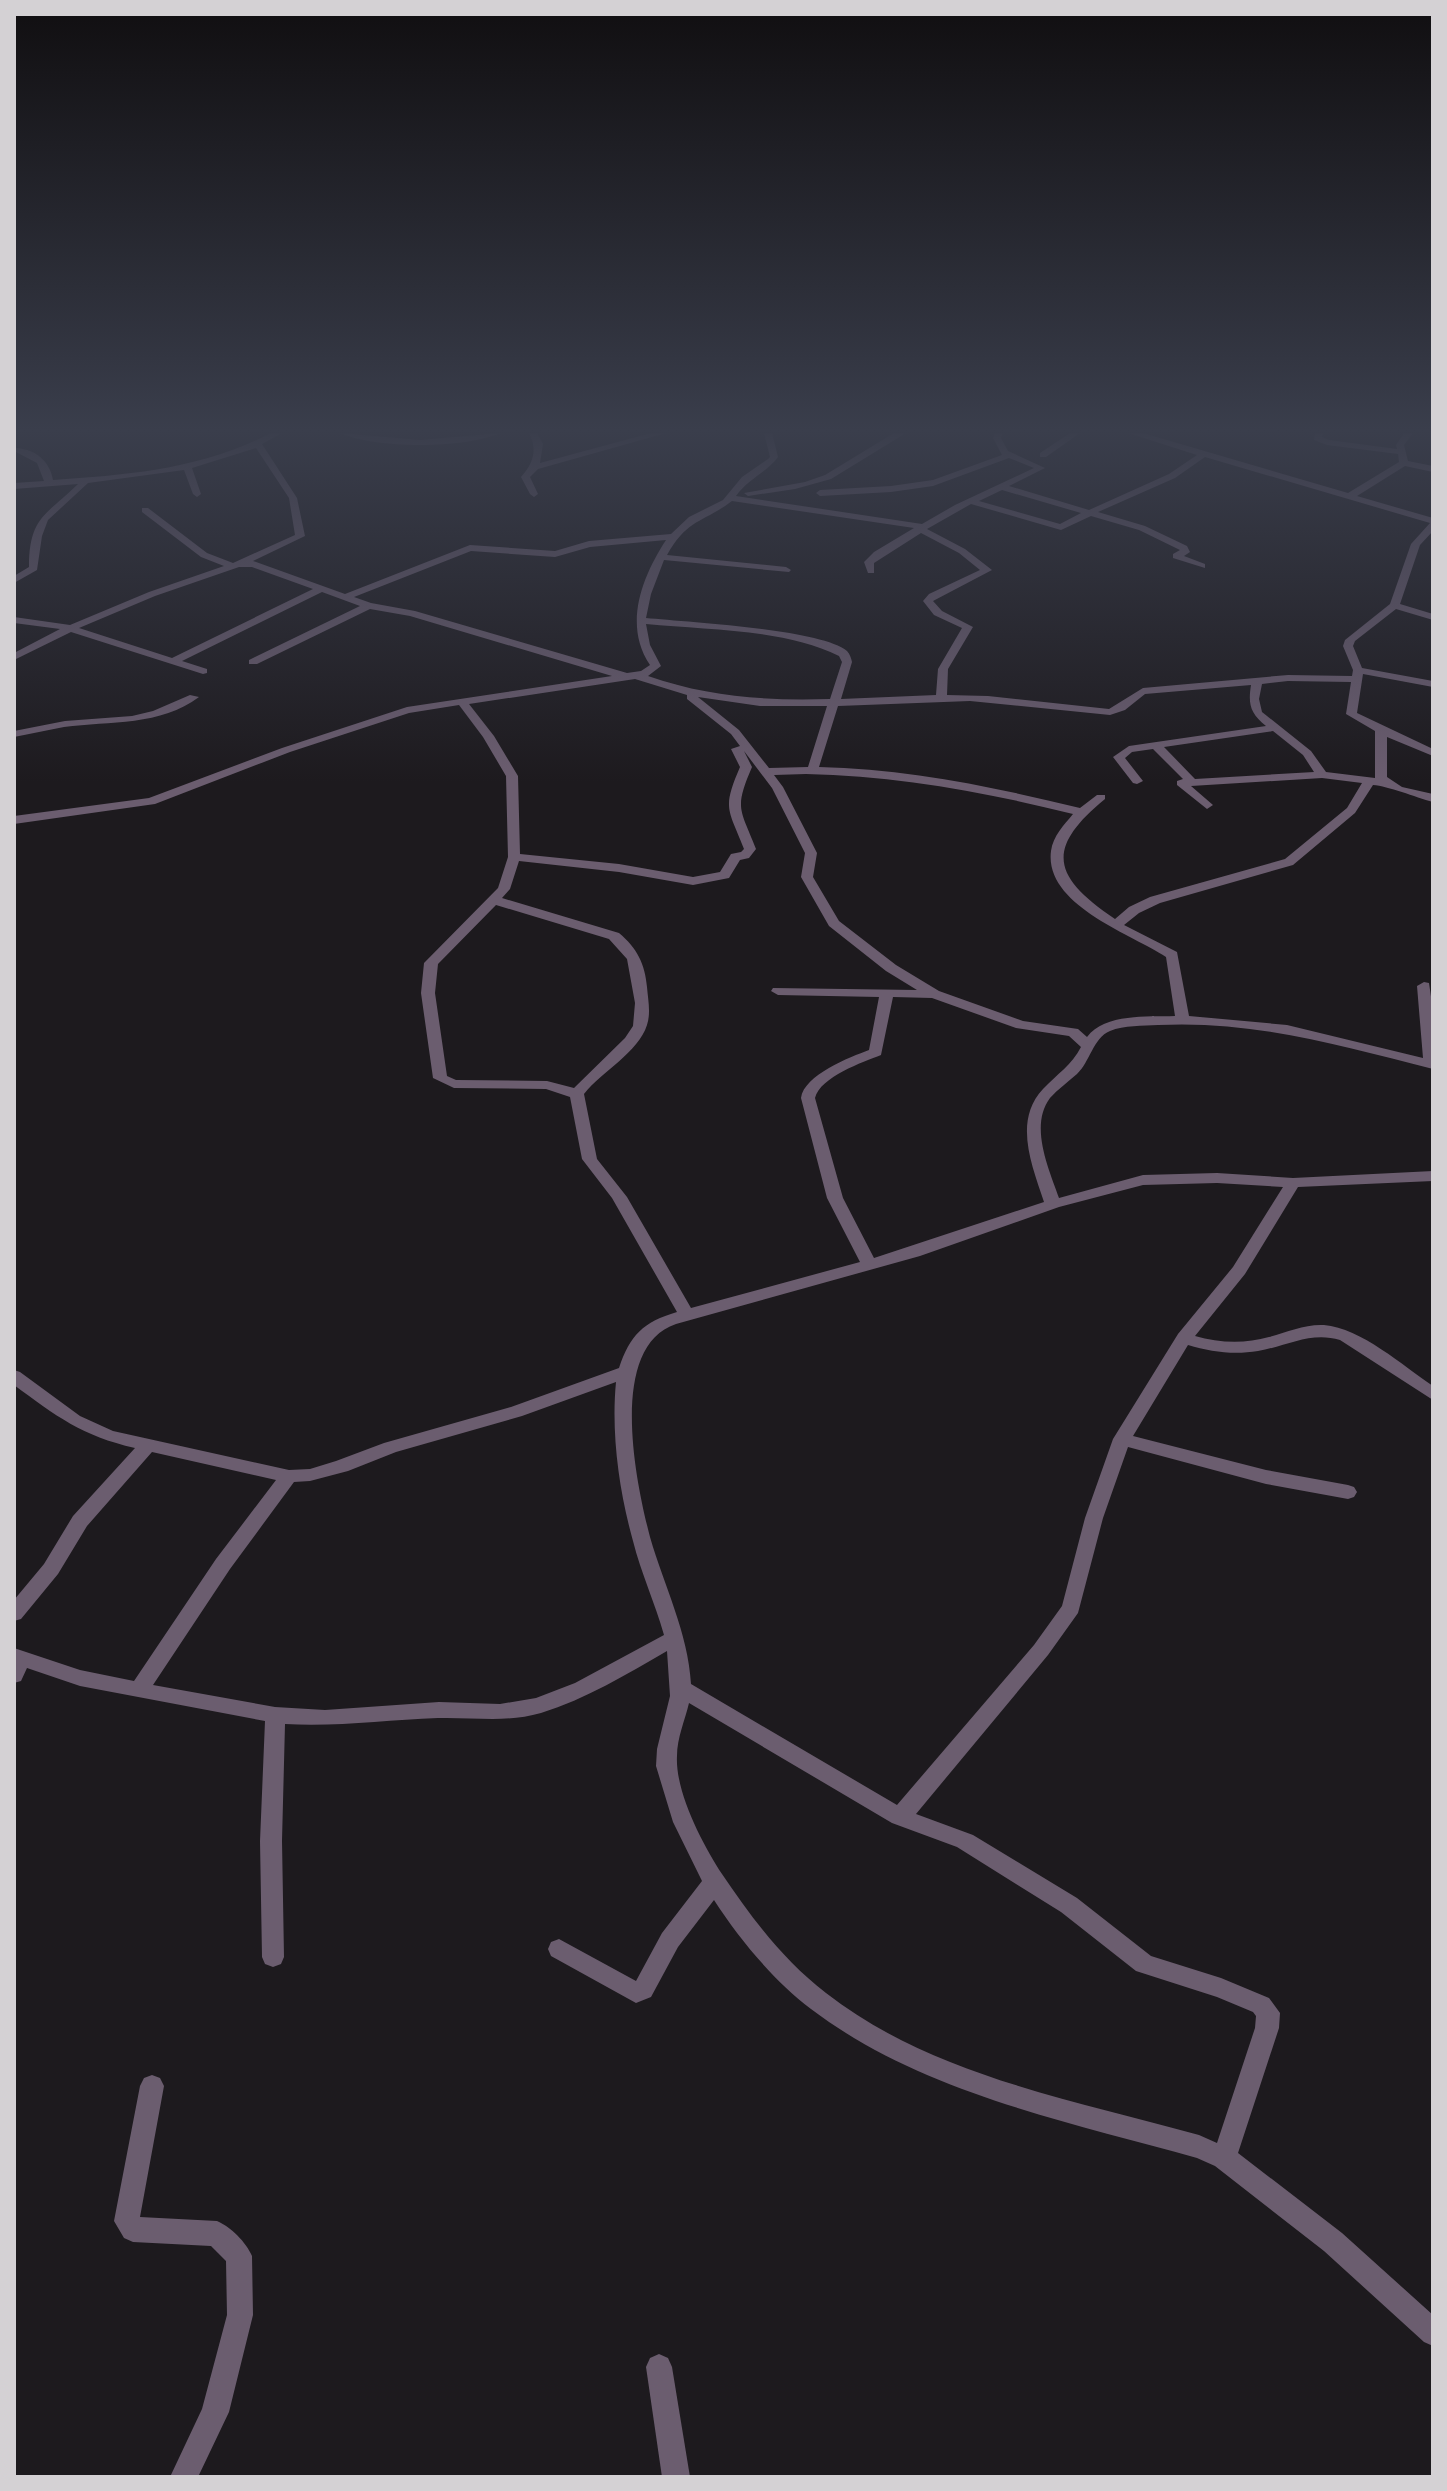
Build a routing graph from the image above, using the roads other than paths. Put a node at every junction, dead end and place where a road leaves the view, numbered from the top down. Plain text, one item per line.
1 (34, 549) edge
2 (196, 549) edge
3 (271, 549) edge
4 (467, 549) edge
5 (488, 549) edge
6 (571, 549) edge
7 (667, 549) edge
8 (885, 549) edge
9 (959, 549) edge
10 (1186, 549) edge
11 (1414, 549) edge
12 (663, 557) junction
13 (236, 565) junction
14 (1202, 566) dead end
15 (786, 570) dead end
16 (871, 571) dead end
17 (14, 580) edge
18 (323, 588) junction
19 (346, 597) junction
20 (1395, 605) junction
21 (369, 606) junction
22 (1433, 617) edge
23 (14, 620) edge
24 (641, 620) junction
25 (70, 628) junction
26 (14, 657) edge
27 (174, 661) junction
28 (253, 662) dead end
29 (656, 666) junction
30 (203, 671) dead end
31 (1357, 674) junction
32 (633, 677) junction
33 (1257, 682) junction
34 (1433, 684) edge
35 (679, 689) junction
36 (194, 697) dead end
37 (941, 698) junction
38 (461, 700) junction
39 (836, 701) junction
40 (1272, 728) junction
41 (1381, 730) junction
42 (735, 732) junction
43 (14, 734) edge
44 (1156, 745) junction
45 (1433, 753) edge
46 (813, 768) junction
47 (766, 772) junction
48 (1322, 775) junction
49 (1370, 780) junction
50 (1137, 781) dead end
51 (1191, 781) junction
52 (1385, 783) junction
53 (1101, 797) dead end
54 (1433, 798) edge
55 (1207, 805) dead end
56 (1080, 812) junction
57 (14, 820) edge
58 (514, 857) junction
59 (494, 900) junction
60 (1116, 925) junction
61 (1424, 986) dead end
62 (778, 991) dead end
63 (934, 994) junction
64 (886, 996) junction
65 (1183, 1020) junction
66 (1088, 1046) junction
67 (1432, 1065) edge
68 (577, 1094) junction
69 (1433, 1176) edge
70 (1293, 1183) junction
71 (1053, 1204) junction
72 (870, 1265) junction
73 (687, 1315) junction
74 (1184, 1338) junction
75 (626, 1372) junction
76 (14, 1376) edge
77 (1433, 1394) edge
78 (1122, 1439) junction
79 (147, 1446) junction
80 (289, 1476) junction
81 (1348, 1492) dead end
82 (14, 1614) edge
83 (674, 1638) junction
84 (16, 1663) edge
85 (681, 1688) junction
86 (139, 1690) junction
87 (275, 1715) junction
88 (900, 1817) junction
89 (715, 1881) junction
90 (559, 1949) dead end
91 (273, 1957) dead end
92 (152, 2086) dead end
93 (1224, 2158) junction
94 (1433, 2333) edge
95 (659, 2367) dead end
96 (184, 2477) edge
97 (676, 2477) edge

1 - 17 street
2 - 13 street
3 - 13 street
4 - 19 street
5 - 6 street
7 - 12 street
8 - 16 street
9 - 37 street
10 - 14 street
11 - 20 street
12 - 15 street
12 - 24 street
13 - 18 street
13 - 25 street
18 - 19 street
18 - 27 street
19 - 21 street
20 - 22 street
20 - 31 street
21 - 28 street
21 - 32 street
23 - 25 street
24 - 29 street
24 - 39 street
25 - 26 street
25 - 27 street
27 - 30 street
29 - 32 street
29 - 35 street
31 - 33 street
31 - 34 street
31 - 41 street
32 - 35 street
32 - 38 street
33 - 37 street
33 - 40 street
35 - 39 street
35 - 42 street
36 - 43 street
37 - 39 street
38 - 57 street
38 - 58 street
39 - 46 street
40 - 44 street
40 - 48 street
41 - 45 street
41 - 52 street
42 - 47 street
42 - 58 street
44 - 50 street
44 - 51 street
46 - 47 street
46 - 56 street
47 - 63 street
48 - 49 street
48 - 51 street
49 - 52 street
49 - 60 street
51 - 55 street
52 - 54 street
53 - 56 street
56 - 60 street
58 - 59 street
59 - 68 street
59 - 68 street
60 - 65 street
61 - 67 street
62 - 64 street
63 - 64 street
63 - 66 street
64 - 72 street
65 - 66 street
65 - 67 street
66 - 71 street
68 - 73 street
69 - 70 street
70 - 71 street
70 - 74 street
71 - 72 street
72 - 73 street
73 - 75 street
74 - 77 street
74 - 78 street
75 - 80 street
75 - 83 street
76 - 79 street
78 - 81 street
78 - 88 street
79 - 80 street
79 - 82 street
80 - 86 street
83 - 85 street
83 - 87 street
84 - 86 street
85 - 88 street
85 - 89 street
86 - 87 street
87 - 91 street
88 - 93 street
89 - 90 street
89 - 93 street
92 - 96 street
93 - 94 street
95 - 97 street

